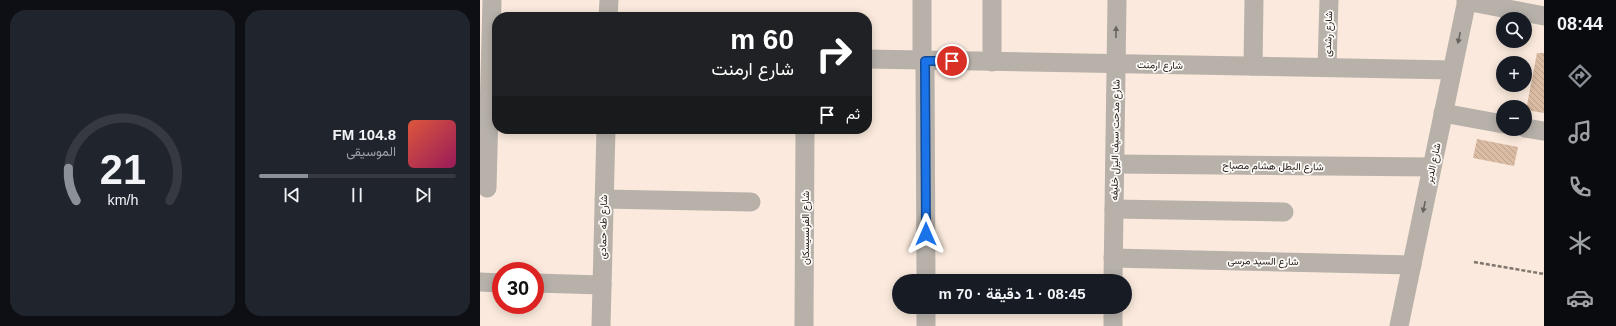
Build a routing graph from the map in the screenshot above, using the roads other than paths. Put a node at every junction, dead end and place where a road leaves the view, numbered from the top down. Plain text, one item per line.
1 (492, 0) edge
2 (609, 0) edge
3 (922, 0) edge
4 (992, 0) edge
5 (1117, 0) edge
6 (1254, 0) edge
7 (1329, 0) edge
8 (1467, 1) edge
9 (608, 12) edge
10 (1544, 16) edge
11 (872, 59) edge
12 (924, 60) junction
13 (992, 62) junction
14 (1116, 64) junction
15 (1253, 66) junction
16 (1327, 68) junction
17 (1452, 70) junction
18 (489, 103) edge
19 (1444, 113) junction
20 (1496, 123) edge
21 (1532, 129) edge
22 (1544, 131) edge
23 (606, 134) edge
24 (806, 134) edge
25 (1115, 164) junction
26 (1432, 167) junction
27 (487, 188) dead end
28 (604, 199) junction
29 (752, 202) dead end
30 (1114, 209) junction
31 (1284, 212) dead end
32 (1113, 258) junction
33 (1412, 265) junction
34 (926, 274) edge
35 (1113, 274) edge
36 (480, 282) edge
37 (492, 283) edge
38 (544, 283) edge
39 (602, 285) junction
40 (926, 314) edge
41 (1113, 314) edge
42 (601, 326) edge
43 (804, 326) edge
44 (926, 326) edge
45 (1113, 326) edge
46 (1400, 326) edge

1 - 18 street
2 - 9 street
3 - 12 street
4 - 13 street
14 -> 5 street, شارع مدحت سيف اليزل خليفه
6 - 15 street
7 - 16 street, شارع رشدى
8 - 10 street
8 -> 17 street, شارع الدير
11 - 12 street, شارع ارمنت
12 - 13 street, شارع ارمنت
12 - 34 street
13 - 14 street, شارع ارمنت
14 - 15 street, شارع ارمنت
14 - 25 street, شارع مدحت سيف اليزل خليفه
15 - 16 street, شارع ارمنت
16 - 17 street, شارع ارمنت
17 - 19 street, شارع الدير
18 - 27 street
19 - 20 street
19 - 26 street, شارع الدير
21 - 22 street
23 - 28 street, شارع طه حمادى
24 - 43 street, شارع الفرنسيسكان
25 - 26 street, شارع البطل هشام مصباح
25 - 30 street, شارع مدحت سيف اليزل خليفه
26 -> 33 street, شارع الدير
28 - 29 street
28 - 39 street, شارع طه حمادى
30 - 31 street
30 - 32 street, شارع مدحت سيف اليزل خليفه
32 - 33 street, شارع السيد مرسى
32 - 35 street, شارع مدحت سيف اليزل خليفه
33 - 46 street, شارع الدير
36 - 37 street
38 - 39 street
39 - 42 street, شارع طه حمادى
40 - 44 street
41 - 45 street

